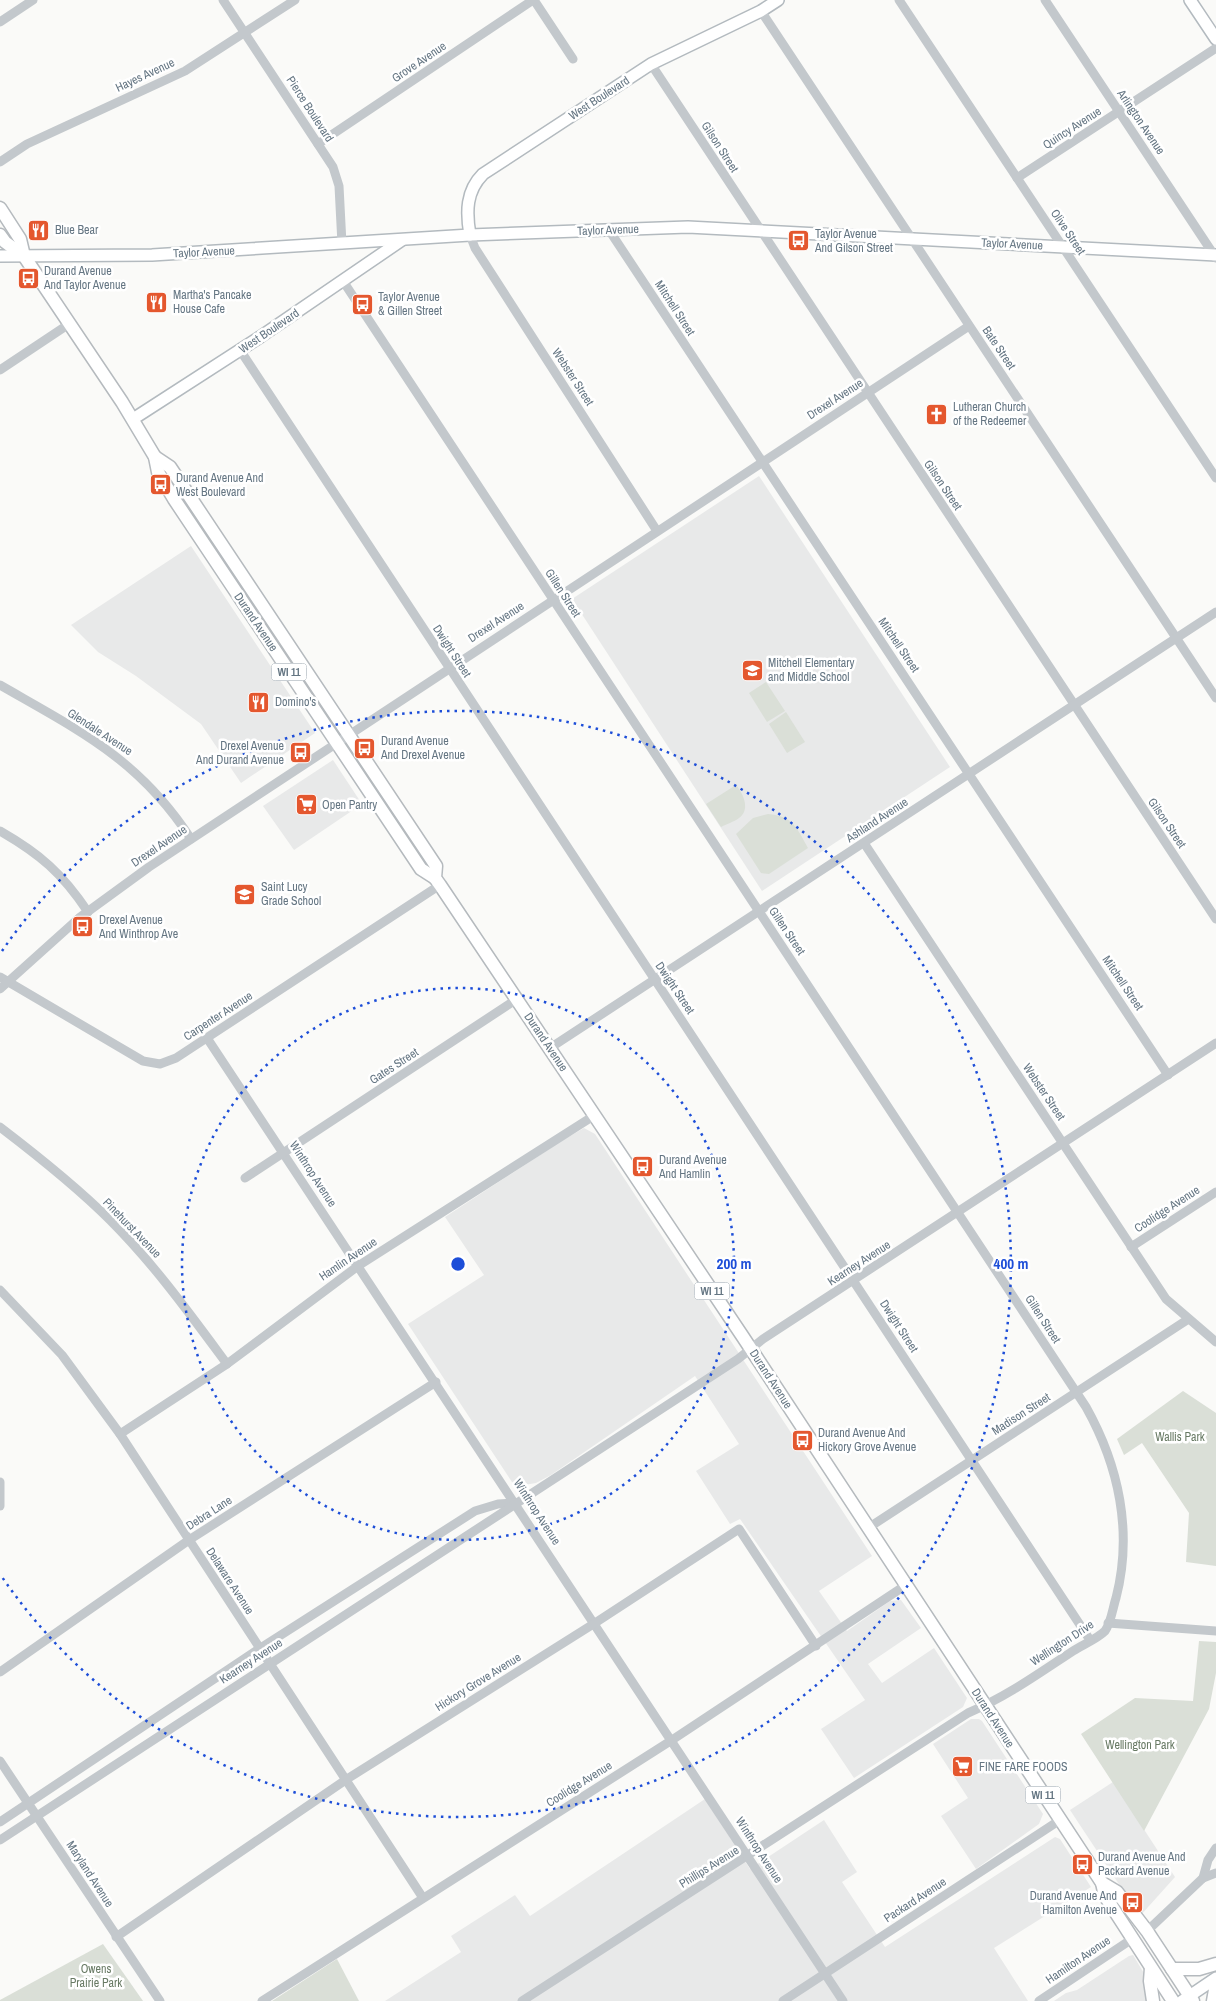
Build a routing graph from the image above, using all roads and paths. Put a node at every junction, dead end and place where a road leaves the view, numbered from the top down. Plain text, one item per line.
1 (33, 0) edge
2 (223, 0) edge
3 (295, 0) edge
4 (534, 0) edge
5 (778, 0) edge
6 (899, 0) edge
7 (1045, 0) edge
8 (1190, 0) edge
9 (761, 11) junction
10 (0, 22) edge
11 (245, 33) junction
12 (1216, 39) edge
13 (1216, 48) edge
14 (573, 59) dead end
15 (651, 64) junction
16 (1119, 112) junction
17 (318, 144) junction
18 (0, 162) edge
19 (1017, 178) junction
20 (0, 208) edge
21 (609, 230) junction
22 (760, 230) junction
23 (0, 235) edge
24 (470, 235) junction
25 (404, 239) junction
26 (912, 239) junction
27 (342, 244) junction
28 (1063, 247) junction
29 (0, 256) edge
30 (24, 256) junction
31 (1215, 256) edge
32 (343, 281) junction
33 (69, 324) junction
34 (969, 326) junction
35 (240, 350) junction
36 (0, 370) edge
37 (867, 393) junction
38 (133, 419) junction
39 (155, 457) junction
40 (762, 462) junction
41 (1216, 478) edge
42 (658, 531) junction
43 (553, 600) junction
44 (1216, 612) edge
45 (1176, 638) junction
46 (448, 668) junction
47 (0, 685) edge
48 (1216, 698) edge
49 (1074, 705) junction
50 (348, 735) junction
51 (336, 743) junction
52 (969, 774) junction
53 (0, 831) edge
54 (191, 839) junction
55 (864, 843) junction
56 (438, 881) junction
57 (88, 912) junction
58 (760, 912) junction
59 (1216, 919) edge
60 (4, 979) edge
61 (654, 979) junction
62 (0, 989) edge
63 (517, 1000) junction
64 (207, 1038) junction
65 (1216, 1043) edge
66 (550, 1048) junction
67 (1168, 1075) junction
68 (595, 1115) junction
69 (0, 1127) edge
70 (1063, 1144) junction
71 (284, 1153) junction
72 (245, 1178) dead end
73 (1216, 1192) edge
74 (958, 1212) junction
75 (1131, 1247) junction
76 (358, 1266) junction
77 (854, 1281) junction
78 (0, 1290) edge
79 (1187, 1320) junction
80 (1216, 1342) edge
81 (751, 1349) junction
82 (227, 1364) junction
83 (436, 1382) junction
84 (1076, 1392) junction
85 (120, 1434) junction
86 (972, 1461) junction
87 (0, 1482) edge
88 (1, 1502) edge
89 (516, 1503) junction
90 (868, 1528) junction
91 (189, 1540) junction
92 (906, 1585) junction
93 (595, 1623) junction
94 (1108, 1623) junction
95 (1216, 1631) edge
96 (1090, 1640) junction
97 (816, 1646) junction
98 (259, 1649) junction
99 (269, 1664) junction
100 (0, 1672) edge
101 (985, 1706) junction
102 (672, 1740) junction
103 (0, 1761) edge
104 (347, 1779) junction
105 (28, 1803) junction
106 (37, 1816) junction
107 (1060, 1820) junction
108 (0, 1822) edge
109 (0, 1840) edge
110 (1216, 1848) edge
111 (749, 1857) junction
112 (1216, 1873) edge
113 (1203, 1878) junction
114 (1102, 1883) junction
115 (423, 1898) junction
116 (1147, 1931) junction
117 (116, 1937) junction
118 (1132, 1939) junction
119 (1216, 1964) edge
120 (1151, 1968) junction
121 (1172, 1969) junction
122 (825, 1974) junction
123 (1216, 1978) edge
124 (1216, 1984) edge
125 (1188, 1999) edge
126 (160, 2001) edge
127 (262, 2001) edge
128 (522, 2001) edge
129 (782, 2001) edge
130 (843, 2001) edge
131 (1039, 2001) edge
132 (1153, 2001) edge
133 (1173, 2001) edge
134 (1213, 2001) edge

1 - 10 street
2 - 11 street, Pierce Boulevard
3 - 11 street, Hayes Avenue
4 - 14 street
4 - 17 street, Grove Avenue
5 - 9 street, West Boulevard
6 - 19 street, Olive Street
7 - 16 street, Arlington Avenue
8 - 12 street
9 - 15 street, West Boulevard
9 - 26 street, Bate Street
11 - 17 street, Pierce Boulevard
11 - 18 street, Hayes Avenue
13 - 16 street, Quincy Avenue
15 - 22 street, Gilson Street
15 - 24 street, West Boulevard
16 - 19 street, Quincy Avenue
16 - 31 street, Arlington Avenue
17 - 27 street, Pierce Boulevard
19 - 28 street, Olive Street
20 - 30 main road, Durand Avenue / WI 11
21 - 22 street, Taylor Avenue
21 - 24 street, Taylor Avenue
21 - 40 street, Mitchell Street
22 - 26 street, Taylor Avenue
22 - 37 street, Gilson Street
23 - 30 main road, Durand Avenue / WI 11
24 - 25 street, Taylor Avenue
24 - 42 street, Webster Street
25 - 27 street, Taylor Avenue
25 - 32 street, West Boulevard
26 - 28 street, Taylor Avenue
26 - 34 street, Bate Street
27 - 30 street, Taylor Avenue
28 - 31 street, Taylor Avenue
28 - 41 street, Olive Street
29 - 30 street, Taylor Avenue
30 - 33 main road, Durand Avenue / WI 11
32 - 35 street, West Boulevard
32 - 43 street, Gillen Street
33 - 36 street
33 - 38 main road, Durand Avenue / WI 11
34 - 37 street, Drexel Avenue
34 - 45 street, Bate Street
35 - 38 street, West Boulevard
35 - 46 street, Dwight Street
37 - 40 street, Drexel Avenue
37 - 49 street, Gilson Street
38 - 39 main road, Durand Avenue / WI 11
39 - 50 main road, Durand Avenue / WI 11
39 - 51 main road, Durand Avenue / WI 11
40 - 42 street, Drexel Avenue
40 - 52 street, Mitchell Street
42 - 43 street, Drexel Avenue
43 - 46 street, Drexel Avenue
43 - 58 street, Gillen Street
44 - 45 street, Ashland Avenue
45 - 48 street, Bate Street
45 - 49 street, Ashland Avenue
46 - 50 street, Drexel Avenue
46 - 61 street, Dwight Street
47 - 54 street, Glendale Avenue
49 - 52 street, Ashland Avenue
49 - 59 street, Gilson Street
50 - 51 street, Drexel Avenue
50 - 56 main road, Durand Avenue / WI 11
51 - 54 street, Drexel Avenue
51 - 56 main road, Durand Avenue / WI 11
52 - 55 street, Ashland Avenue
52 - 67 street, Mitchell Street
53 - 57 street
54 - 57 street, Drexel Avenue
55 - 58 street, Ashland Avenue
55 - 70 street, Webster Street
56 - 63 main road, Durand Avenue / WI 11
56 - 64 street, Carpenter Avenue
57 - 60 street, Drexel Avenue
58 - 61 street, Ashland Avenue
58 - 74 street, Gillen Street
60 - 62 street, Drexel Avenue
60 - 64 street, Carpenter Avenue
61 - 66 street, Ashland Avenue
61 - 77 street, Dwight Street
63 - 66 main road, Durand Avenue / WI 11
63 - 71 street, Gates Street
64 - 71 street, Winthrop Avenue
65 - 67 street, Kearney Avenue
66 - 68 main road, Durand Avenue / WI 11
67 - 70 street, Kearney Avenue
68 - 76 street, Hamlin Avenue
68 - 81 main road, Durand Avenue / WI 11
69 - 82 street, Pinehurst Avenue
70 - 74 street, Kearney Avenue
70 - 75 street, Webster Street
71 - 72 street, Gates Street
71 - 76 street, Winthrop Avenue
73 - 75 street, Coolidge Avenue
74 - 77 street, Kearney Avenue
74 - 84 street, Gillen Street
75 - 79 street, Webster Street
76 - 82 street, Hamlin Avenue
76 - 83 street, Winthrop Avenue
77 - 81 street, Kearney Avenue
77 - 86 street, Dwight Street
78 - 85 street, Delaware Avenue
79 - 80 street, Webster Street
79 - 84 street, Madison Street
81 - 89 street, Kearney Avenue
81 - 90 main road, Durand Avenue / WI 11
82 - 85 street, Hamlin Avenue
83 - 89 street, Winthrop Avenue
83 - 91 street, Debra Lane
84 - 86 street, Madison Street
84 - 94 street, Gillen Street
85 - 91 street, Delaware Avenue
86 - 90 street, Madison Street
86 - 96 street, Dwight Street
87 - 88 street
89 - 93 street, Winthrop Avenue
89 - 98 street, Kearney Avenue
89 - 99 street, Kearney Avenue
90 - 92 main road, Durand Avenue / WI 11
91 - 98 street, Delaware Avenue
91 - 100 street, Debra Lane
92 - 97 street, Coolidge Avenue
92 - 101 main road, Durand Avenue / WI 11
93 - 97 street, Hickory Grove Avenue
93 - 102 street, Winthrop Avenue
93 - 104 street, Hickory Grove Avenue
94 - 95 street, Wellington Drive
94 - 96 street, Wellington Drive
96 - 101 street, Wellington Drive
97 - 102 street, Coolidge Avenue
98 - 99 street, Delaware Avenue
98 - 105 street, Kearney Avenue
99 - 104 street, Delaware Avenue
99 - 106 street, Kearney Avenue
101 - 107 main road, Durand Avenue / WI 11
101 - 111 street, Phillips Avenue
102 - 111 street, Winthrop Avenue
102 - 115 street, Coolidge Avenue
103 - 105 street, Maryland Avenue
104 - 115 street, Delaware Avenue
104 - 117 street, Hickory Grove Avenue
105 - 106 street, Maryland Avenue
105 - 108 street, Kearney Avenue
106 - 109 street, Kearney Avenue
106 - 117 street, Maryland Avenue
107 - 114 main road, Durand Avenue / WI 11
107 - 122 street, Packard Avenue
110 - 113 street
111 - 122 street, Winthrop Avenue
111 - 128 street, Phillips Avenue
112 - 113 street
113 - 116 street
114 - 116 main road, Durand Avenue / WI 11
114 - 118 main road, Durand Avenue / WI 11
115 - 127 street, Coolidge Avenue
116 - 121 main road, Durand Avenue / WI 11
117 - 126 street, Maryland Avenue
118 - 120 main road, Durand Avenue / WI 11
118 - 131 street, Hamilton Avenue
119 - 121 main road
120 - 132 main road
120 - 133 main road, Durand Avenue / WI 11
121 - 125 main road, Durand Avenue / WI 11
122 - 129 street, Packard Avenue
122 - 130 street, Winthrop Avenue
123 - 125 street
124 - 134 main road

